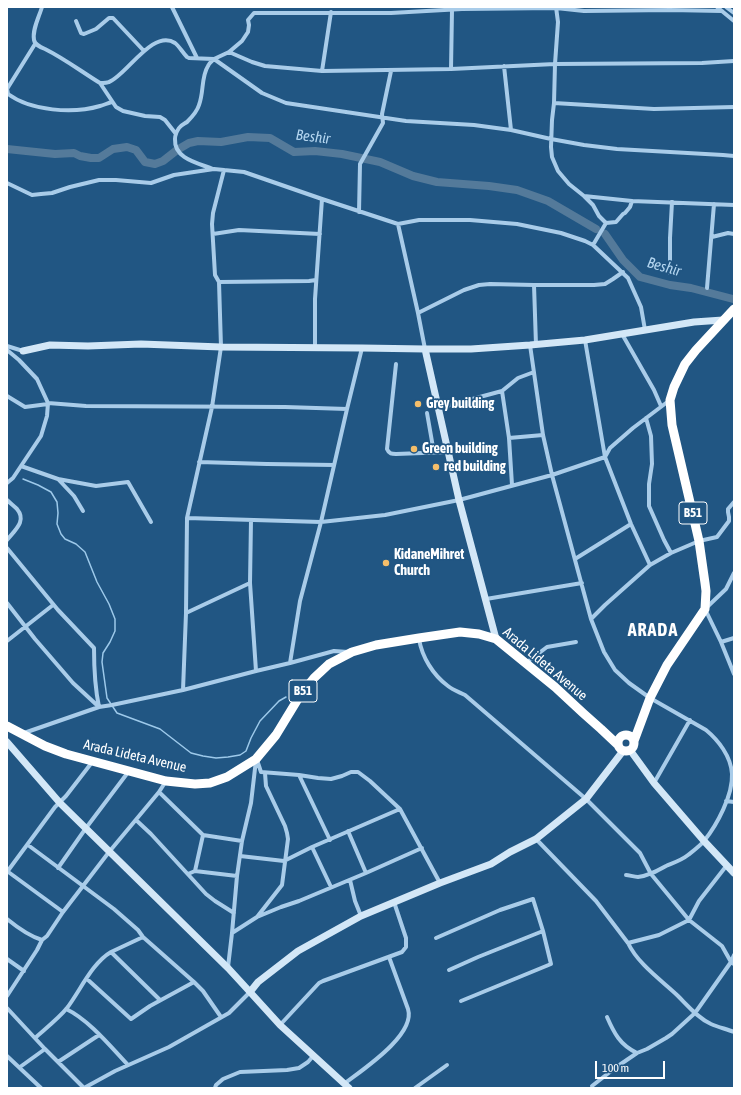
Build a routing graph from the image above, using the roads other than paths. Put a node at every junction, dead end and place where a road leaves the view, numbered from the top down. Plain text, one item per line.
1 (42, 7) edge
2 (172, 7) edge
3 (391, 7) edge
4 (717, 7) edge
5 (726, 7) edge
6 (462, 8) edge
7 (556, 8) edge
8 (452, 10) junction
9 (722, 11) junction
10 (331, 12) junction
11 (391, 13) junction
12 (734, 13) edge
13 (76, 21) dead end
14 (734, 21) edge
15 (36, 44) junction
16 (144, 51) junction
17 (229, 52) junction
18 (198, 58) junction
19 (214, 58) junction
20 (734, 61) edge
21 (555, 64) junction
22 (504, 66) junction
23 (451, 69) junction
24 (391, 70) junction
25 (322, 71) junction
26 (100, 83) junction
27 (112, 102) junction
28 (554, 103) junction
29 (734, 108) edge
30 (382, 118) junction
31 (511, 130) junction
32 (176, 134) junction
33 (551, 139) junction
34 (734, 156) edge
35 (214, 169) junction
36 (224, 170) junction
37 (7, 184) edge
38 (584, 196) junction
39 (322, 199) junction
40 (632, 201) junction
41 (672, 202) junction
42 (714, 204) junction
43 (734, 205) edge
44 (359, 212) junction
45 (606, 223) junction
46 (398, 224) junction
47 (213, 234) junction
48 (320, 234) junction
49 (734, 234) edge
50 (712, 237) junction
51 (593, 245) junction
52 (623, 272) junction
53 (670, 273) dead end
54 (316, 280) junction
55 (219, 282) junction
56 (534, 286) junction
57 (707, 288) dead end
58 (733, 309) edge
59 (418, 313) junction
60 (724, 320) junction
61 (645, 330) junction
62 (622, 334) junction
63 (585, 340) junction
64 (533, 345) junction
65 (7, 346) edge
66 (221, 347) junction
67 (315, 347) junction
68 (362, 348) junction
69 (425, 349) junction
70 (7, 350) edge
71 (23, 350) joint
72 (396, 364) dead end
73 (534, 372) junction
74 (502, 390) junction
75 (7, 396) edge
76 (670, 400) junction
77 (48, 404) junction
78 (661, 406) junction
79 (212, 407) junction
80 (439, 408) junction
81 (347, 409) junction
82 (426, 413) dead end
83 (646, 418) junction
84 (543, 434) junction
85 (509, 438) junction
86 (449, 452) junction
87 (434, 453) junction
88 (605, 456) junction
89 (200, 462) junction
90 (334, 464) junction
91 (21, 466) junction
92 (552, 475) junction
93 (58, 479) junction
94 (7, 483) edge
95 (512, 485) junction
96 (7, 500) edge
97 (459, 500) junction
98 (734, 502) edge
99 (83, 511) dead end
100 (187, 518) junction
101 (251, 520) junction
102 (151, 522) dead end
103 (321, 522) junction
104 (631, 524) junction
105 (7, 540) edge
106 (699, 541) junction
107 (7, 548) edge
108 (671, 554) junction
109 (575, 559) junction
110 (650, 565) junction
111 (734, 573) edge
112 (250, 583) junction
113 (582, 583) junction
114 (486, 599) junction
115 (7, 603) edge
116 (53, 605) junction
117 (705, 609) junction
118 (186, 613) junction
119 (590, 619) junction
120 (26, 627) junction
121 (419, 638) junction
122 (734, 638) edge
123 (496, 639) junction
124 (7, 641) edge
125 (576, 642) dead end
126 (721, 642) junction
127 (352, 652) junction
128 (290, 663) junction
129 (526, 663) junction
130 (256, 671) junction
131 (734, 674) edge
132 (183, 690) junction
133 (650, 698) junction
134 (99, 707) junction
135 (690, 720) junction
136 (641, 722) junction
137 (7, 726) edge
138 (601, 729) junction
139 (20, 734) junction
140 (624, 735) junction
141 (7, 742) edge
142 (626, 747) junction
143 (256, 759) junction
144 (93, 761) junction
145 (129, 771) junction
146 (265, 772) junction
147 (733, 773) edge
148 (299, 775) junction
149 (166, 780) junction
150 (654, 783) junction
151 (159, 792) junction
152 (586, 799) junction
153 (726, 801) junction
154 (734, 802) edge
155 (60, 803) junction
156 (400, 809) junction
157 (136, 820) junction
158 (86, 828) junction
159 (348, 831) junction
160 (203, 835) junction
161 (536, 839) junction
162 (330, 840) junction
163 (242, 841) junction
164 (704, 841) junction
165 (28, 845) junction
166 (312, 847) junction
167 (422, 848) junction
168 (109, 852) junction
169 (240, 856) junction
170 (284, 861) junction
171 (727, 865) junction
172 (58, 868) junction
173 (7, 871) edge
174 (195, 871) junction
175 (366, 873) junction
176 (734, 873) edge
177 (188, 874) junction
178 (651, 874) junction
179 (626, 875) dead end
180 (237, 876) junction
181 (350, 880) junction
182 (440, 883) junction
183 (83, 887) junction
184 (331, 887) junction
185 (394, 902) junction
186 (63, 912) junction
187 (234, 913) junction
188 (361, 916) junction
189 (257, 917) junction
190 (7, 919) edge
191 (689, 920) junction
192 (543, 932) junction
193 (232, 933) junction
194 (143, 937) junction
195 (436, 938) dead end
196 (42, 940) junction
197 (628, 942) junction
198 (111, 952) junction
199 (734, 955) edge
200 (389, 957) junction
201 (7, 959) edge
202 (733, 963) edge
203 (228, 968) junction
204 (449, 970) dead end
205 (24, 971) junction
206 (87, 979) junction
207 (194, 982) junction
208 (250, 992) junction
209 (7, 996) edge
210 (160, 1000) junction
211 (461, 1001) dead end
212 (7, 1008) edge
213 (66, 1009) junction
214 (695, 1013) junction
215 (221, 1017) junction
216 (607, 1017) dead end
217 (280, 1025) junction
218 (734, 1028) edge
219 (729, 1030) junction
220 (734, 1032) edge
221 (98, 1035) junction
222 (35, 1038) junction
223 (45, 1049) junction
224 (636, 1053) junction
225 (7, 1056) edge
226 (314, 1056) junction
227 (58, 1062) junction
228 (128, 1065) junction
229 (447, 1065) dead end
230 (20, 1068) junction
231 (347, 1086) edge
232 (592, 1086) dead end
233 (41, 1088) edge
234 (84, 1088) edge
235 (215, 1088) edge
236 (415, 1088) edge

1 - 15 street
2 - 18 street
3 - 11 street
4 - 9 street
5 - 12 street
6 - 7 street
6 - 8 street
7 - 9 street
7 - 21 street
8 - 11 street
8 - 23 street
9 - 14 street
10 - 11 street
10 - 17 street
10 - 25 street
13 - 16 street
15 - 26 street
15 - 27 street
16 - 18 street
16 - 26 street
17 - 19 street
17 - 25 street
18 - 19 street
19 - 30 street
19 - 32 street
20 - 21 street
21 - 22 street
21 - 28 street
22 - 23 street
22 - 31 street
23 - 24 street
24 - 25 street
24 - 30 street
26 - 27 street
27 - 32 street
28 - 29 street
28 - 33 street
30 - 31 street
30 - 44 street
31 - 33 street
32 - 35 street
33 - 34 street
33 - 38 street
35 - 36 street
35 - 37 street
36 - 39 street
36 - 47 street
38 - 40 street
38 - 45 street
39 - 44 street
39 - 48 street
40 - 41 street
40 - 45 street
41 - 42 street
41 - 53 street
42 - 43 street
42 - 50 street
44 - 46 street
45 - 51 street
46 - 51 street
46 - 59 street
47 - 48 street
47 - 55 street
48 - 54 street
49 - 50 street
50 - 57 street
51 - 52 street
52 - 56 street
52 - 61 street
54 - 55 street
54 - 67 street
55 - 66 street
56 - 59 street
56 - 64 street
58 - 60 highway, B51
59 - 69 street
60 - 61 main road
60 - 76 highway, B51
61 - 62 main road
62 - 63 main road
62 - 78 street
63 - 64 main road
63 - 88 street
64 - 69 main road
64 - 73 street
65 - 71 street
66 - 67 main road
66 - 71 main road
66 - 79 street
67 - 68 main road
68 - 69 main road
68 - 81 street
69 - 80 main road
70 - 77 street
72 - 87 street
73 - 74 street
73 - 84 street
74 - 80 street
74 - 85 street
75 - 77 street
76 - 78 street
76 - 106 highway, B51
77 - 79 street
77 - 91 street
78 - 83 street
79 - 81 street
79 - 89 street
80 - 86 main road
81 - 90 street
82 - 87 street
83 - 88 street
83 - 108 street
84 - 85 street
84 - 92 street
85 - 95 street
86 - 87 street
86 - 97 main road
88 - 92 street
88 - 104 street
89 - 90 street
89 - 100 street
90 - 103 street
91 - 93 street
91 - 94 street
92 - 95 street
92 - 109 street
93 - 99 street
93 - 102 street
95 - 97 street
96 - 105 street
97 - 103 street
97 - 114 main road
98 - 106 street
100 - 101 street
100 - 118 street
101 - 103 street
101 - 112 street
103 - 128 street
104 - 109 street
104 - 110 street
106 - 108 street
106 - 117 highway, B51
107 - 116 street
108 - 110 street
109 - 113 street
110 - 119 street
111 - 117 street
112 - 118 street
112 - 130 street
113 - 114 street
113 - 119 street
114 - 123 main road
115 - 120 street
116 - 120 street
116 - 134 street
117 - 126 street
117 - 133 highway
118 - 132 street
119 - 133 street
120 - 124 street
120 - 134 street
121 - 123 highway, Arada Lideta Avenue / B51
121 - 127 highway, Arada Lideta Avenue / B51
121 - 152 street
122 - 126 street
123 - 129 highway, Arada Lideta Avenue / B51
125 - 129 street
126 - 131 street
127 - 128 street
127 - 143 highway, Arada Lideta Avenue / B51
128 - 130 street
129 - 138 highway, Arada Lideta Avenue / B51
130 - 132 street
132 - 134 street
133 - 135 street
133 - 136 highway
134 - 139 street
135 - 147 street
135 - 150 street
136 - 140 highway
136 - 142 highway
137 - 139 highway, Arada Lideta Avenue / B51
138 - 140 highway, Arada Lideta Avenue / B51
138 - 142 highway, Arada Lideta Avenue / B51
139 - 144 highway, Arada Lideta Avenue / B51
140 - 142 highway, Arada Lideta Avenue / B51
140 - 142 highway
141 - 155 main road
142 - 150 main road
142 - 152 main road
143 - 146 street
143 - 149 highway, Arada Lideta Avenue / B51
143 - 163 street
144 - 145 highway, Arada Lideta Avenue / B51
144 - 155 street
145 - 149 highway, Arada Lideta Avenue / B51
145 - 158 street
146 - 148 street
146 - 170 street
147 - 153 street
148 - 156 street
148 - 162 street
149 - 151 street
150 - 164 main road
151 - 157 street
151 - 160 street
152 - 161 main road
152 - 178 street
153 - 154 street
153 - 164 street
155 - 158 main road
155 - 165 street
156 - 159 street
156 - 167 street
157 - 168 street
157 - 177 street
158 - 168 main road
158 - 172 street
159 - 162 street
159 - 175 street
160 - 163 street
160 - 174 street
161 - 182 main road
161 - 197 street
162 - 166 street
163 - 169 street
164 - 171 main road
164 - 178 street
165 - 172 street
165 - 173 street
166 - 170 street
166 - 184 street
167 - 175 street
167 - 182 street
168 - 183 street
168 - 203 main road
169 - 170 street
169 - 180 street
170 - 189 street
171 - 176 main road
171 - 191 street
172 - 183 street
173 - 186 street
174 - 177 street
174 - 180 street
175 - 181 street
177 - 187 street
178 - 179 street
178 - 191 street
180 - 187 street
181 - 184 street
181 - 188 street
182 - 185 main road
183 - 186 street
183 - 194 street
184 - 189 street
185 - 188 main road
185 - 200 street
186 - 196 street
187 - 193 street
188 - 208 main road
189 - 193 street
190 - 196 street
191 - 197 street
191 - 202 street
192 - 195 street
192 - 204 street
192 - 211 street
193 - 203 street
194 - 198 street
194 - 207 street
196 - 205 street
197 - 214 street
198 - 206 street
198 - 210 street
199 - 202 street
200 - 217 street
200 - 231 street
201 - 205 street
202 - 214 street
203 - 208 main road
205 - 209 street
206 - 210 street
206 - 213 street
207 - 210 street
207 - 215 street
208 - 215 street
208 - 217 main road
212 - 222 street
213 - 221 street
213 - 222 street
214 - 219 street
214 - 224 street
215 - 228 street
216 - 224 street
217 - 226 main road
218 - 219 street
219 - 220 street
221 - 227 street
221 - 228 street
222 - 223 street
223 - 227 street
223 - 230 street
224 - 232 street
225 - 230 street
226 - 231 main road
226 - 235 street
227 - 234 street
228 - 234 street
229 - 236 street
230 - 233 street

